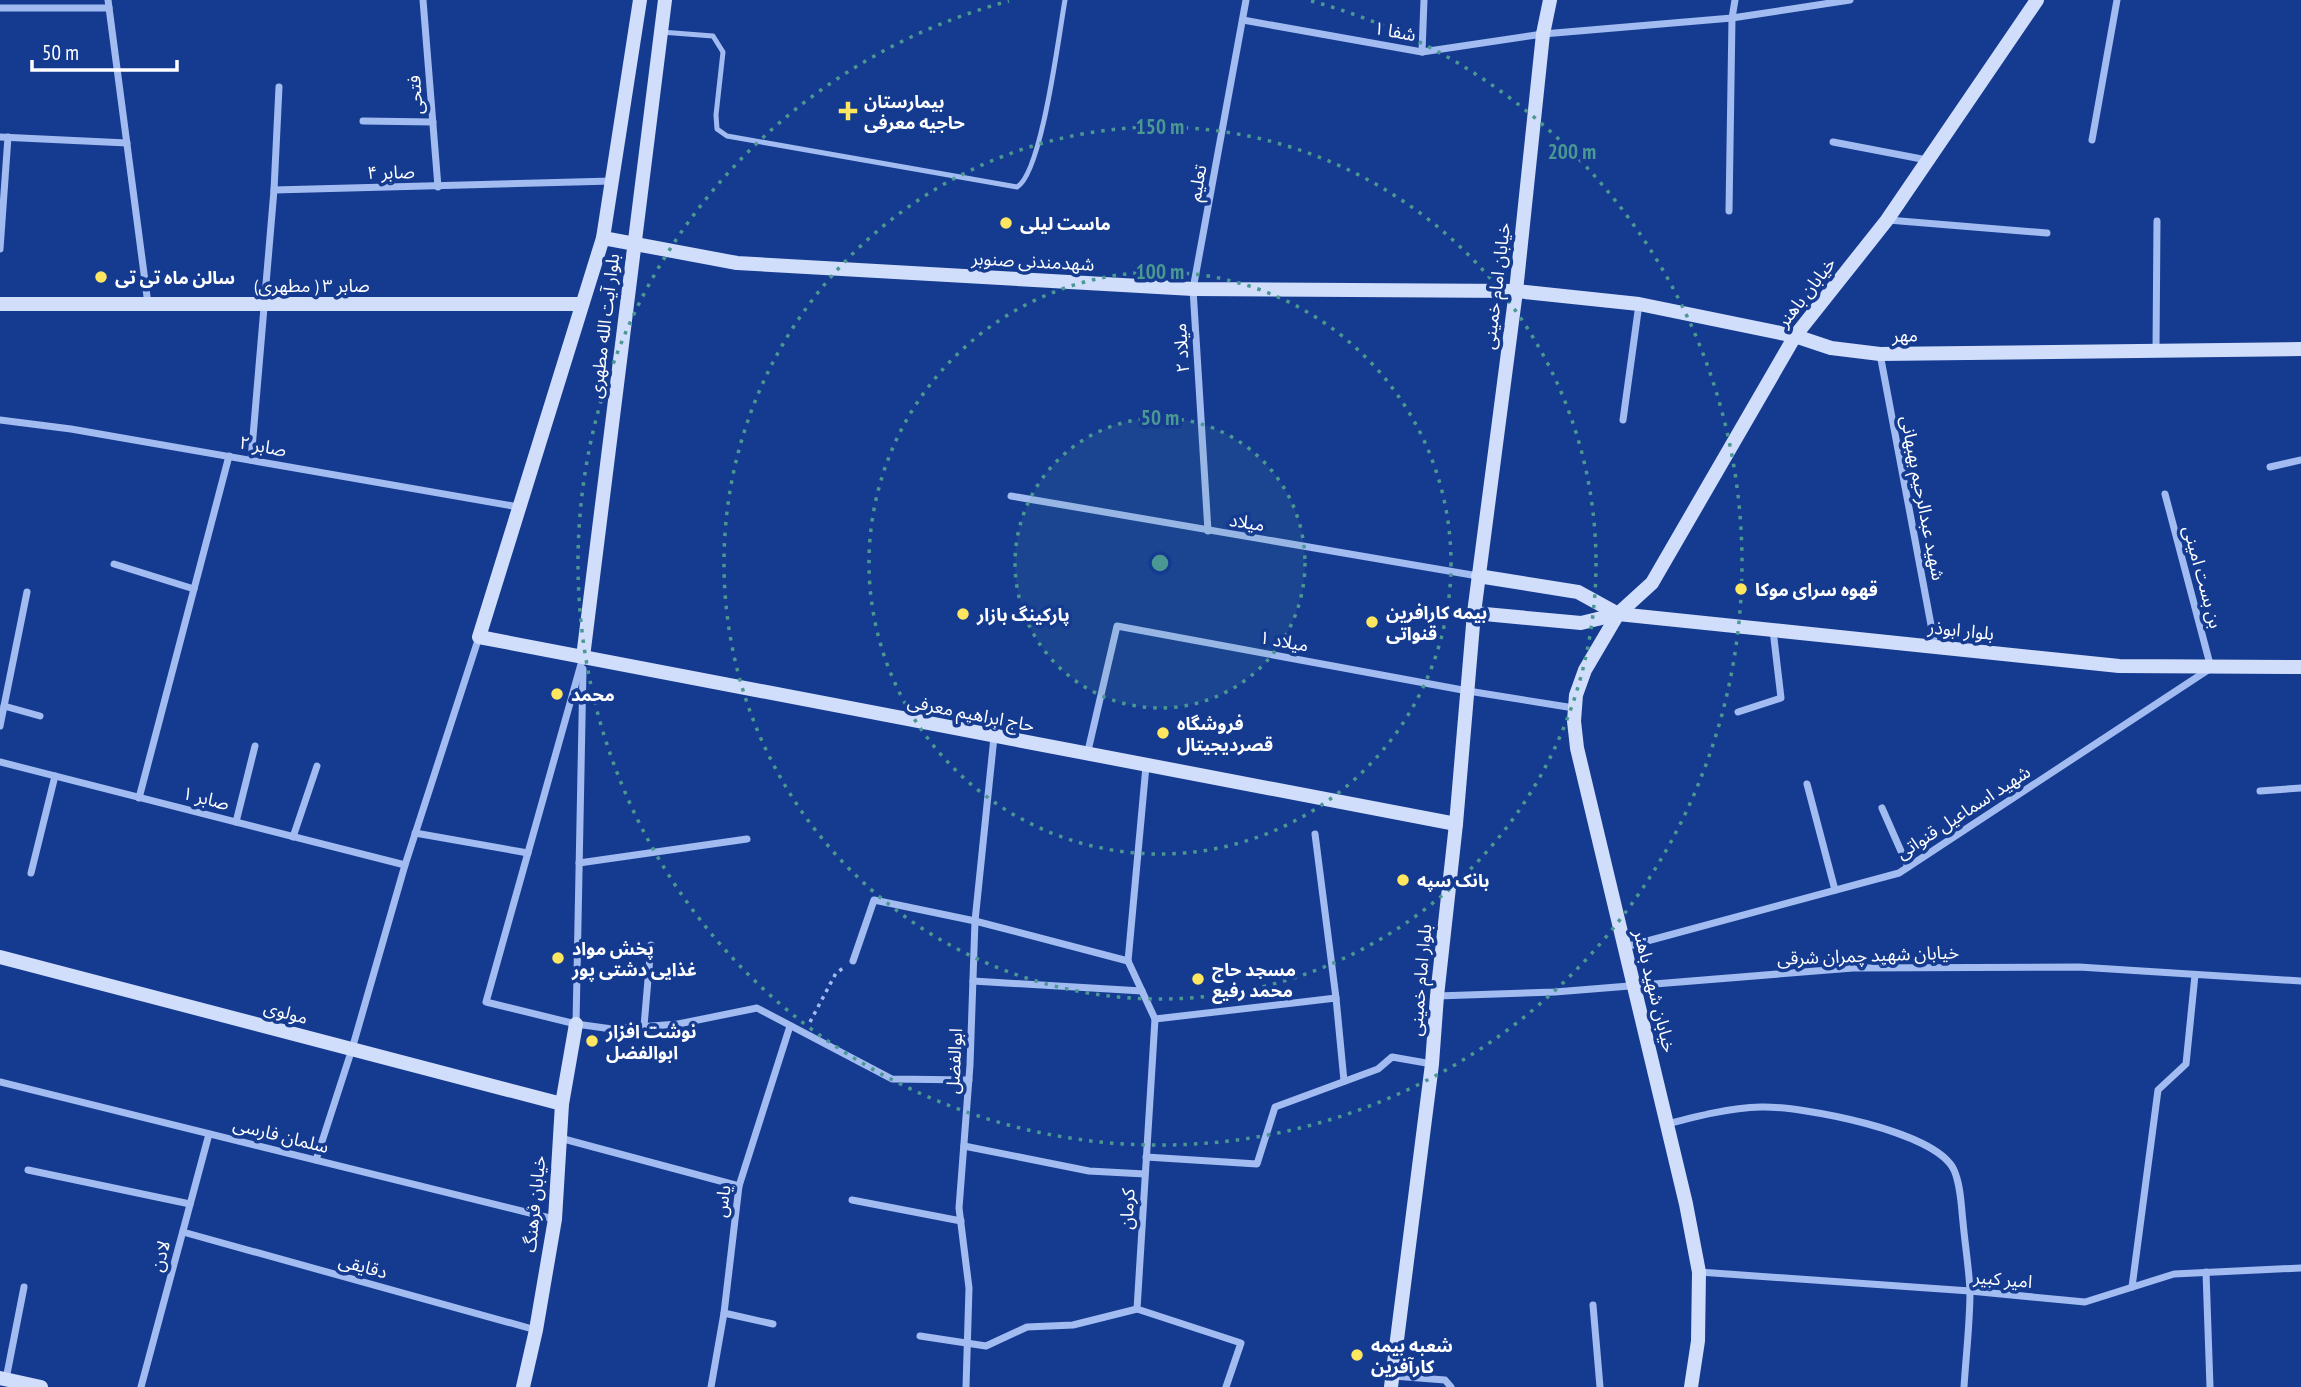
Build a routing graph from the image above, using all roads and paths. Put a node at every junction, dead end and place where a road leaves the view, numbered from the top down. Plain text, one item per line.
1 (423, 0) edge
2 (640, 0) edge
3 (665, 0) edge
4 (1066, 0) edge
5 (1247, 0) edge
6 (1423, 0) edge
7 (1550, 0) edge
8 (1735, 0) edge
9 (1850, 0) edge
10 (2037, 0) edge
11 (2117, 0) edge
12 (109, 4) edge
13 (0, 9) edge
14 (1732, 18) junction
15 (1243, 20) junction
16 (660, 32) junction
17 (1544, 34) junction
18 (1422, 52) junction
19 (279, 87) dead end
20 (363, 121) dead end
21 (433, 122) junction
22 (4, 137) edge
23 (2092, 140) dead end
24 (1833, 142) dead end
25 (127, 143) junction
26 (1927, 160) junction
27 (612, 181) junction
28 (438, 187) junction
29 (275, 190) junction
30 (1729, 211) dead end
31 (1887, 220) junction
32 (2157, 220) dead end
33 (2048, 233) dead end
34 (603, 237) junction
35 (634, 243) junction
36 (0, 249) edge
37 (1193, 289) junction
38 (1516, 291) junction
39 (0, 304) edge
40 (148, 304) junction
41 (265, 304) junction
42 (582, 304) junction
43 (1639, 304) junction
44 (1795, 336) junction
45 (2301, 349) edge
46 (2156, 351) junction
47 (1880, 354) junction
48 (0, 421) edge
49 (1623, 421) dead end
50 (229, 456) junction
51 (251, 460) junction
52 (2301, 460) edge
53 (2270, 467) dead end
54 (2165, 494) dead end
55 (1011, 495) dead end
56 (519, 507) junction
57 (1209, 531) junction
58 (114, 564) dead end
59 (1478, 576) junction
60 (194, 590) junction
61 (27, 592) dead end
62 (1474, 613) junction
63 (1618, 614) junction
64 (1773, 630) junction
65 (479, 638) junction
66 (1935, 647) junction
67 (583, 657) junction
68 (2301, 667) edge
69 (2211, 668) junction
70 (1468, 691) junction
71 (4, 706) junction
72 (1575, 708) junction
73 (1738, 712) dead end
74 (40, 716) dead end
75 (0, 726) edge
76 (994, 737) junction
77 (255, 746) dead end
78 (1087, 755) junction
79 (0, 762) edge
80 (317, 766) dead end
81 (1146, 766) junction
82 (54, 776) junction
83 (1807, 784) dead end
84 (2301, 788) edge
85 (2260, 791) dead end
86 (139, 798) junction
87 (1882, 808) dead end
88 (236, 822) junction
89 (1456, 824) junction
90 (415, 834) junction
91 (1315, 834) dead end
92 (293, 837) junction
93 (747, 839) dead end
94 (528, 853) junction
95 (579, 863) junction
96 (405, 865) junction
97 (1908, 867) junction
98 (31, 873) dead end
99 (1835, 890) junction
100 (975, 921) junction
101 (651, 945) dead end
102 (1624, 947) junction
103 (0, 957) edge
104 (853, 961) joint
105 (1128, 961) junction
106 (2195, 975) junction
107 (973, 981) junction
108 (2301, 981) edge
109 (1633, 985) junction
110 (1142, 991) junction
111 (1437, 996) junction
112 (1336, 998) junction
113 (1155, 1019) junction
114 (576, 1024) junction
115 (644, 1026) junction
116 (790, 1026) junction
117 (804, 1033) junction
118 (352, 1049) junction
119 (1432, 1064) junction
120 (969, 1080) junction
121 (1344, 1081) junction
122 (0, 1082) edge
123 (562, 1104) junction
124 (1667, 1124) junction
125 (209, 1134) junction
126 (560, 1138) junction
127 (964, 1146) junction
128 (1146, 1157) junction
129 (316, 1160) junction
130 (28, 1170) dead end
131 (1145, 1174) junction
132 (739, 1186) junction
133 (852, 1200) dead end
134 (190, 1204) junction
135 (555, 1219) junction
136 (961, 1221) junction
137 (183, 1232) junction
138 (2301, 1268) edge
139 (1699, 1272) junction
140 (2206, 1272) junction
141 (24, 1287) dead end
142 (2132, 1287) junction
143 (1970, 1291) junction
144 (1593, 1305) dead end
145 (1137, 1309) junction
146 (724, 1313) junction
147 (773, 1324) dead end
148 (536, 1330) junction
149 (920, 1336) dead end
150 (967, 1344) junction
151 (3, 1378) edge
152 (1392, 1382) edge
153 (41, 1387) edge
154 (142, 1387) edge
155 (523, 1387) edge
156 (711, 1387) edge
157 (966, 1387) edge
158 (1226, 1387) edge
159 (1451, 1387) edge
160 (1600, 1387) edge
161 (1691, 1387) edge
162 (1964, 1387) edge
163 (2210, 1387) edge

1 - 21 street, فتحی
2 - 27 street, بلوار آیت الله مطهری
3 - 16 street, بلوار آیت الله مطهری
4 - 16 lane
5 - 15 street, تعلیم
6 - 18 street
7 - 17 street, خیابان امام خمینی
8 - 14 street
9 - 14 street, شفا ۱
10 - 26 street, خیابان باهنر
11 - 23 street
12 - 13 street
12 - 25 street
14 - 17 street, شفا ۱
14 - 30 street
15 - 18 street, شفا ۱
15 - 37 street, تعلیم
16 - 35 street, بلوار آیت الله مطهری
17 - 18 street, شفا ۱
17 - 38 street, خیابان امام خمینی
19 - 29 street
20 - 21 street
21 - 28 street, فتحی
22 - 25 street
22 - 36 street
24 - 26 street
25 - 40 street
26 - 31 street, خیابان باهنر
27 - 28 street, صابر ۴
27 - 34 street, بلوار آیت الله مطهری
28 - 29 street, صابر ۴
29 - 41 street
31 - 33 street
31 - 44 street, خیابان باهنر
32 - 46 street
34 - 35 street, شهدمندنی صنوبر
34 - 42 street, بلوار آیت الله مطهری
35 - 37 street, شهدمندنی صنوبر
35 - 67 street, بلوار آیت الله مطهری
37 - 38 street, شهدمندنی صنوبر
37 - 57 street, میلاد ۲
38 - 43 street, مهر
38 - 59 street, خیابان امام خمینی
39 - 40 street, صابر ۳ ( مطهری)
40 - 41 street, صابر ۳ ( مطهری)
41 - 42 street, صابر ۳ ( مطهری)
41 - 51 street
42 - 56 street, بلوار آیت الله مطهری
43 - 44 street, مهر
43 - 49 street
44 - 47 street, مهر
44 - 63 street, خیابان باهنر
45 - 46 street, مهر
46 - 47 street, مهر
47 - 66 street, شهید عبدالرحیم بهبهانی
48 - 50 street, صابر ۲
50 - 51 street, صابر ۲
50 - 60 street
51 - 56 street, صابر ۲
52 - 53 street
54 - 69 street, بن بست امینی
55 - 57 street, میلاد
56 - 65 street, بلوار آیت الله مطهری
57 - 59 street, میلاد
58 - 60 street
59 - 62 street, بلوار امام خمینی
59 - 63 street
60 - 86 street
61 - 71 street
62 - 63 street
62 - 70 street, بلوار امام خمینی
63 - 64 street, بلوار ابوذر
63 - 72 street, خیابان شهید باهنر
64 - 66 street, بلوار ابوذر
64 - 73 street
65 - 67 street, حاج ابراهیم معرفی
65 - 90 street
66 - 69 street, بلوار ابوذر
67 - 76 street, حاج ابراهیم معرفی
67 - 94 street
67 - 95 street
68 - 69 street, بلوار ابوذر
69 - 97 street, شهید اسماعیل قنواتی
70 - 72 street, میلاد ۱
70 - 78 street, میلاد ۱
70 - 89 street, بلوار امام خمینی
71 - 74 street
71 - 75 street
72 - 102 street, خیابان شهید باهنر
76 - 78 street, حاج ابراهیم معرفی
76 - 100 street, ابوالفضل
77 - 88 street
78 - 81 street, حاج ابراهیم معرفی
79 - 82 street, صابر ۱
80 - 92 street
81 - 89 street, حاج ابراهیم معرفی
81 - 105 street
82 - 86 street, صابر ۱
82 - 98 street
83 - 99 street
84 - 85 street
86 - 88 street, صابر ۱
87 - 97 street
88 - 92 street, صابر ۱
89 - 111 street, بلوار امام خمینی
90 - 94 street
90 - 96 street
91 - 112 street
92 - 96 street, صابر ۱
93 - 95 street
94 - 114 street
95 - 114 street
96 - 118 street
97 - 99 street, شهید اسماعیل قنواتی
99 - 102 street, شهید اسماعیل قنواتی
100 - 104 street
100 - 105 street
100 - 107 street, ابوالفضل
101 - 115 street
102 - 109 street, خیابان شهید باهنر
103 - 118 street, مولوی
104 - 117 path
105 - 110 street, کرمان
106 - 108 street, خیابان شهید چمران شرقی
106 - 109 street, خیابان شهید چمران شرقی
106 - 142 street
107 - 110 street
107 - 120 street, ابوالفضل
109 - 111 street, خیابان شهید چمران شرقی
109 - 124 street, خیابان شهید باهنر
110 - 113 street, کرمان
111 - 119 street, بلوار امام خمینی
112 - 113 street
112 - 121 street
113 - 128 street, کرمان
114 - 115 street
114 - 123 street, خیابان فرهنگ
115 - 116 street
116 - 117 street
116 - 132 street, یاس
117 - 120 street
118 - 123 street, مولوی
118 - 129 street
119 - 121 street
119 - 152 street, بلوار امام خمینی
120 - 127 street, ابوالفضل
121 - 128 street
122 - 125 street, سلمان فارسی
123 - 126 street, خیابان فرهنگ
124 - 139 street, خیابان شهید باهنر
124 - 143 street
125 - 129 street, سلمان فارسی
125 - 134 street, لادن
126 - 132 street
126 - 135 street, خیابان فرهنگ
127 - 131 street
127 - 136 street, ابوالفضل
128 - 131 street, کرمان
129 - 135 street, سلمان فارسی
130 - 134 street
131 - 145 street, کرمان
132 - 146 street, یاس
133 - 136 street
134 - 137 street, لادن
135 - 148 street, خیابان فرهنگ
136 - 150 street, ابوالفضل
137 - 148 street, دقایقی
137 - 154 street, لادن
138 - 140 street, امیر کبیر
139 - 143 street, امیر کبیر
139 - 161 street, خیابان شهید باهنر
140 - 142 street, امیر کبیر
140 - 163 street
141 - 151 street
142 - 143 street, امیر کبیر
143 - 162 street
144 - 160 street
145 - 150 street
145 - 158 street
146 - 147 street
146 - 156 street, یاس
148 - 155 street, خیابان فرهنگ
149 - 150 street
150 - 157 street, ابوالفضل
151 - 153 street
152 - 159 street

